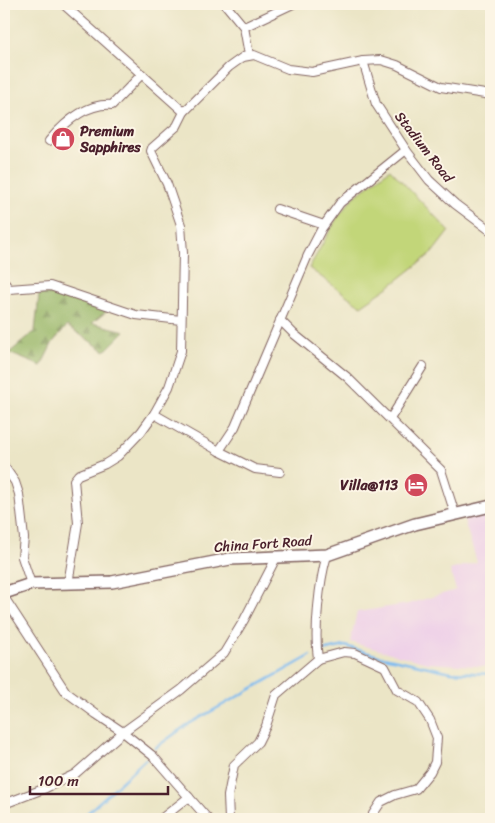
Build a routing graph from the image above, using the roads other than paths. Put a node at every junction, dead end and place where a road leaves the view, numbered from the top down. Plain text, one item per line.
1 (62, 4) edge
2 (225, 4) edge
3 (293, 4) edge
4 (244, 27) junction
5 (250, 55) junction
6 (363, 61) junction
7 (142, 74) junction
8 (491, 95) edge
9 (184, 112) junction
10 (49, 141) dead end
11 (406, 150) junction
12 (277, 209) dead end
13 (324, 225) junction
14 (491, 231) edge
15 (4, 282) edge
16 (181, 320) junction
17 (280, 320) junction
18 (423, 366) dead end
19 (154, 414) junction
20 (390, 419) junction
21 (219, 451) junction
22 (4, 466) edge
23 (280, 472) dead end
24 (491, 506) edge
25 (455, 514) junction
26 (327, 555) junction
27 (277, 556) junction
28 (31, 584) junction
29 (68, 584) junction
30 (4, 595) edge
31 (318, 659) junction
32 (123, 732) junction
33 (189, 797) junction
34 (4, 804) edge
35 (161, 819) edge
36 (208, 819) edge
37 (229, 819) edge
38 (372, 819) edge

1 - 7 street
2 - 4 street
3 - 4 street
4 - 5 street
5 - 6 street
5 - 9 street
6 - 8 street
6 - 11 street, Stadium Road
7 - 9 street
7 - 10 street
9 - 16 street
11 - 13 street
11 - 14 street, Stadium Road
12 - 13 street
13 - 17 street
15 - 16 street
16 - 19 street
17 - 20 street
17 - 21 street
18 - 20 street
19 - 21 street
19 - 29 street
20 - 25 street
21 - 23 street
22 - 28 street
24 - 25 street, China Fort Road
25 - 26 street, China Fort Road
26 - 27 street, China Fort Road
26 - 31 street
27 - 29 street, China Fort Road
27 - 32 street
28 - 29 street, China Fort Road
28 - 30 street, China Fort Road
30 - 32 street
31 - 37 street
31 - 38 street
32 - 33 street
32 - 34 street
33 - 35 street
33 - 36 street

